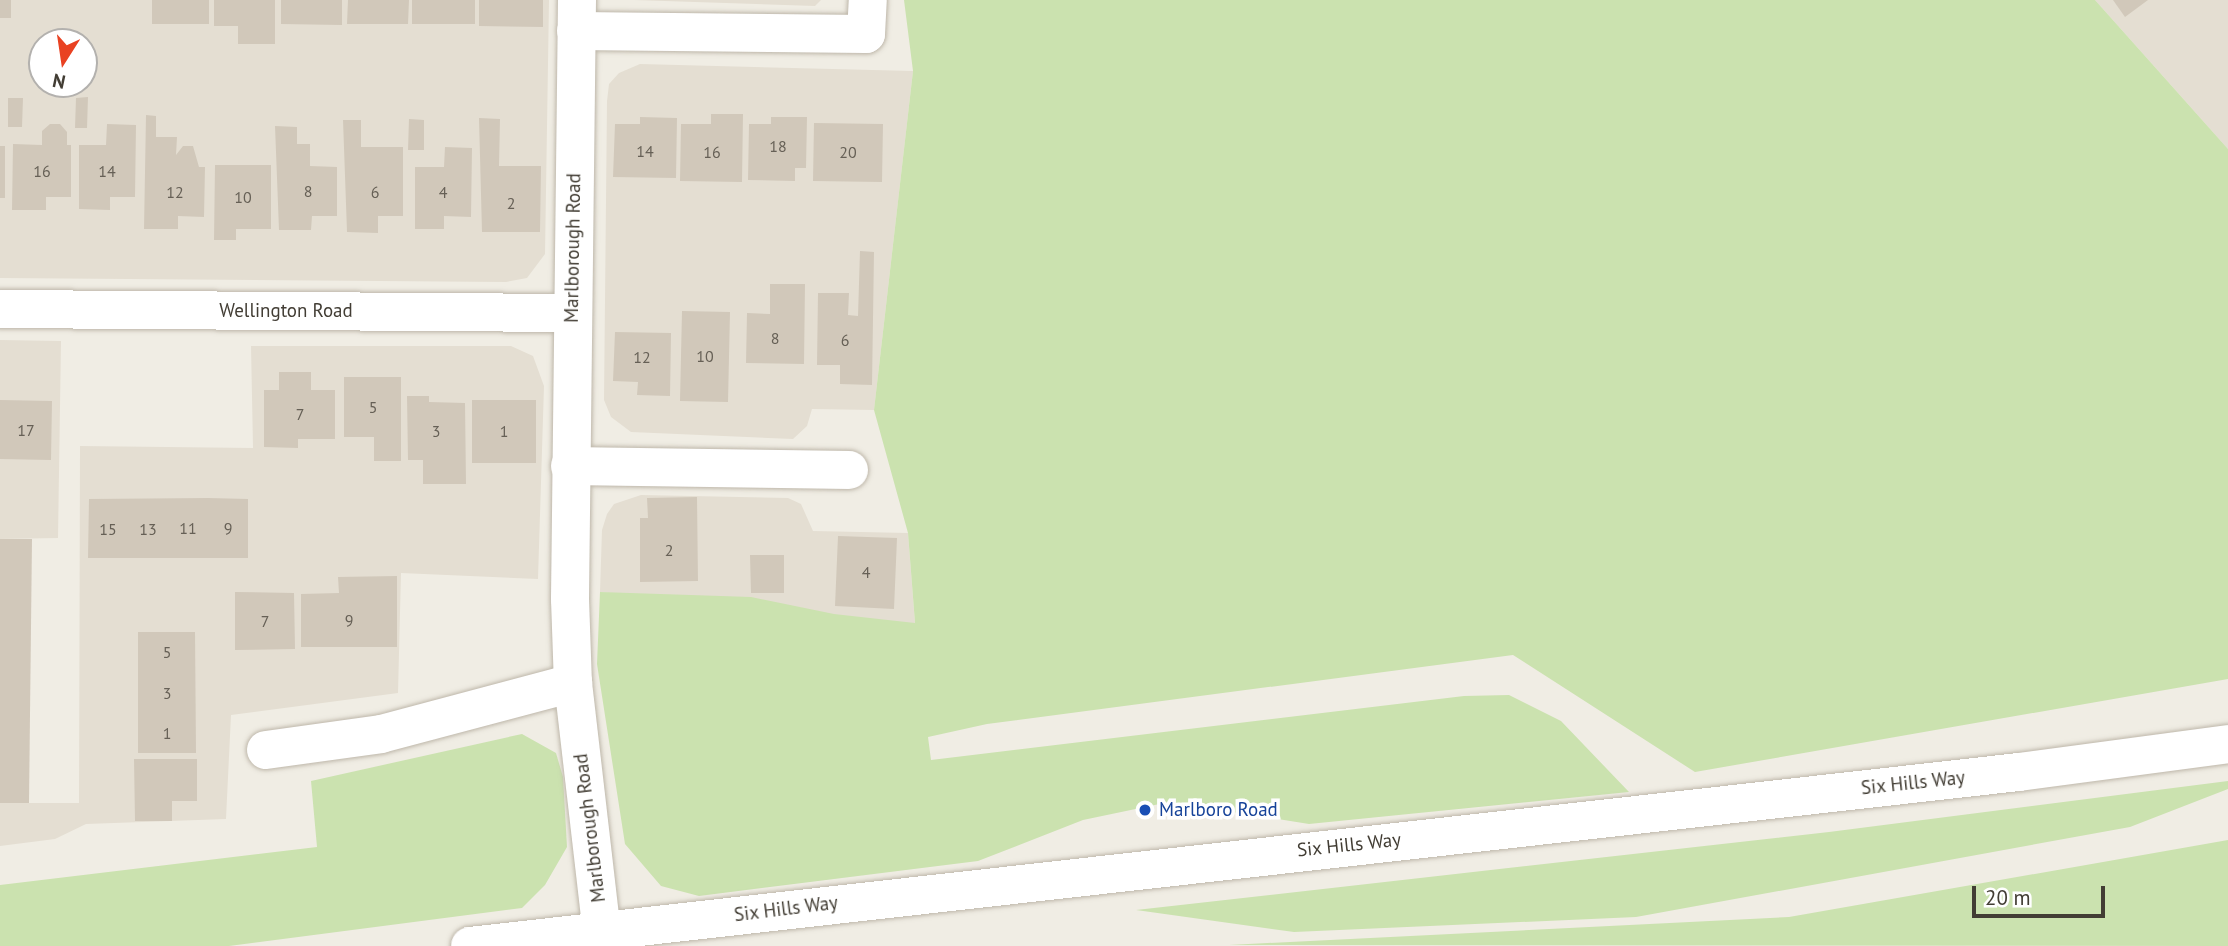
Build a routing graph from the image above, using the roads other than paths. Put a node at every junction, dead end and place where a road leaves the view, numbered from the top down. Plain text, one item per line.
1 (868, 0) edge
2 (576, 15) edge
3 (0, 309) edge
4 (572, 313) junction
5 (570, 466) junction
6 (849, 470) dead end
7 (573, 683) junction
8 (2228, 744) edge
9 (266, 750) dead end
10 (602, 932) junction
11 (470, 946) edge

1 - 2 street, Marlborough Road
2 - 4 street, Marlborough Road
3 - 4 street, Wellington Road
4 - 5 street, Marlborough Road
5 - 6 street
5 - 7 street, Marlborough Road
7 - 9 street
7 - 10 street, Marlborough Road
8 - 10 street, Six Hills Way
10 - 11 street, Six Hills Way

